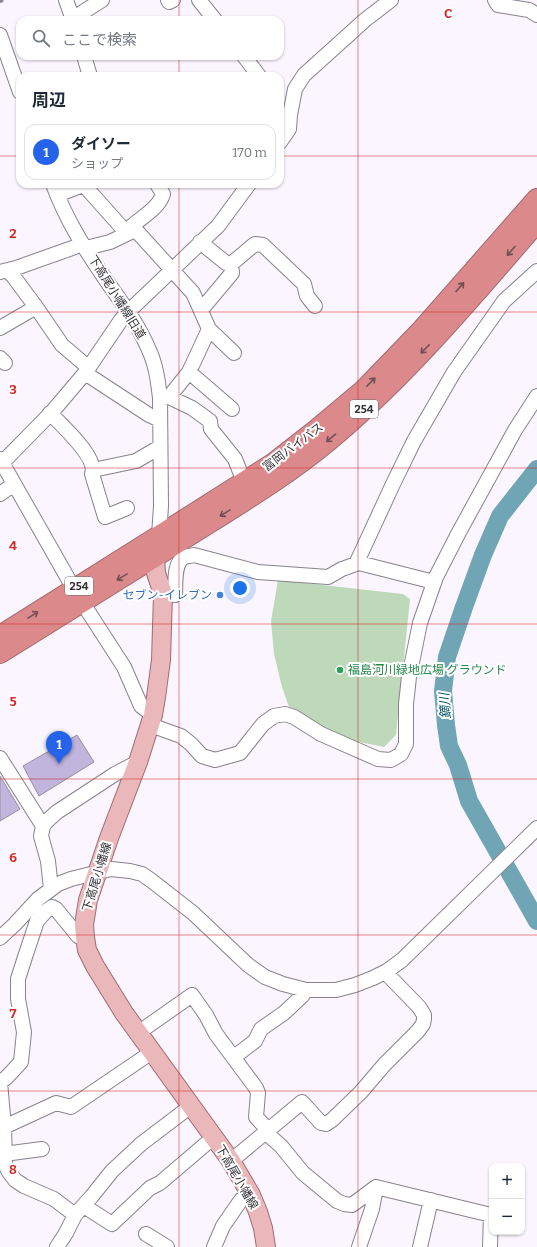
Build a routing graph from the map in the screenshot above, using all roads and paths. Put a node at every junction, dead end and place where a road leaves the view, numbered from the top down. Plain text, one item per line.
1 (66, 0) edge
2 (102, 0) edge
3 (168, 0) edge
4 (173, 0) edge
5 (199, 0) edge
6 (391, 0) edge
7 (495, 0) edge
8 (537, 15) edge
9 (72, 16) edge
10 (79, 16) edge
11 (212, 16) edge
12 (0, 34) edge
13 (2, 50) edge
14 (85, 60) edge
15 (247, 60) edge
16 (89, 72) edge
17 (257, 72) edge
18 (16, 83) edge
19 (284, 107) edge
20 (290, 115) junction
21 (284, 137) edge
22 (87, 188) edge
23 (159, 188) edge
24 (246, 188) edge
25 (55, 189) edge
26 (537, 199) edge
27 (537, 222) edge
28 (135, 230) junction
29 (200, 242) junction
30 (84, 246) junction
31 (230, 264) junction
32 (173, 270) junction
33 (537, 271) edge
34 (4, 272) edge
35 (315, 306) dead end
36 (36, 307) junction
37 (201, 310) junction
38 (128, 312) junction
39 (0, 328) edge
40 (209, 329) junction
41 (234, 353) dead end
42 (87, 371) junction
43 (190, 372) junction
44 (537, 396) edge
45 (165, 397) junction
46 (232, 409) dead end
47 (50, 413) junction
48 (160, 420) junction
49 (160, 447) junction
50 (1, 461) edge
51 (93, 470) junction
52 (244, 482) junction
53 (14, 484) junction
54 (0, 494) edge
55 (127, 508) dead end
56 (159, 536) junction
57 (155, 557) junction
58 (356, 564) junction
59 (434, 582) junction
60 (163, 594) junction
61 (78, 595) junction
62 (0, 636) edge
63 (0, 653) edge
64 (151, 721) junction
65 (0, 758) edge
66 (138, 762) junction
67 (43, 826) junction
68 (537, 828) edge
69 (98, 872) junction
70 (51, 889) junction
71 (24, 915) junction
72 (36, 927) junction
73 (0, 938) edge
74 (86, 940) junction
75 (385, 972) junction
76 (306, 990) junction
77 (138, 1033) junction
78 (152, 1052) junction
79 (234, 1057) junction
80 (0, 1082) edge
81 (191, 1106) junction
82 (4, 1127) junction
83 (267, 1131) junction
84 (214, 1137) junction
85 (42, 1149) dead end
86 (231, 1161) junction
87 (3, 1162) edge
88 (376, 1186) junction
89 (251, 1195) junction
90 (431, 1200) junction
91 (79, 1210) junction
92 (146, 1234) dead end
93 (57, 1247) edge
94 (167, 1247) edge
95 (214, 1247) edge
96 (266, 1247) edge
97 (359, 1247) edge
98 (420, 1247) edge
99 (490, 1247) edge

1 - 9 street
2 - 10 street
3 - 4 street
5 - 11 street
6 - 20 street
7 - 8 street
12 - 13 street
13 - 18 street
14 - 16 street
15 - 17 street
19 - 20 street
20 - 21 street
22 - 28 street
23 - 28 street
24 - 29 street
25 - 30 street, 下高尾小幡線旧道
52 -> 26 highway, 富岡バイパス / 254
27 -> 57 highway, 富岡バイパス / 254
28 - 30 street
28 - 32 street
29 - 31 street
29 - 32 street
30 - 34 street
30 - 38 street, 下高尾小幡線旧道
31 - 35 street
31 - 37 street
32 - 37 street
32 - 38 street
33 - 58 street
34 - 36 street
36 - 39 street
36 - 42 street
37 - 40 street
38 - 42 street
38 - 45 street, 下高尾小幡線旧道
40 - 41 street
40 - 43 street
42 - 47 street
42 - 48 street
43 - 45 street
43 - 46 street
44 - 59 street
45 - 48 street, 下高尾小幡線旧道
45 - 52 street
47 - 50 street
47 - 51 street
48 - 49 street, 下高尾小幡線旧道
49 - 51 street
49 - 56 street, 下高尾小幡線旧道
50 - 53 street
51 - 55 street
52 - 56 highway, 富岡バイパス / 254
53 - 54 street
53 - 61 street
56 - 57 main road, 下高尾小幡線
56 - 61 highway, 富岡バイパス / 254
57 - 60 main road, 下高尾小幡線
57 -> 61 highway, 富岡バイパス / 254
58 - 59 street
58 - 60 street
59 - 64 street
60 - 64 main road, 下高尾小幡線
62 -> 61 highway, 富岡バイパス / 254
61 - 63 highway, 富岡バイパス / 254
61 - 64 street
64 - 66 main road, 下高尾小幡線
65 - 67 street
66 - 67 street
66 - 69 main road, 下高尾小幡線
67 - 70 street
68 - 75 street
69 - 70 street
69 - 74 main road, 下高尾小幡線
69 - 76 street
70 - 71 street
71 - 72 street
71 - 73 street
72 - 74 street
72 - 80 street
74 - 77 main road, 下高尾小幡線
75 - 76 street
75 - 83 street
76 - 79 street
77 - 78 main road, 下高尾小幡線
77 - 79 street
78 - 81 main road, 下高尾小幡線
78 - 82 street
79 - 83 street
80 - 82 street
81 - 84 main road, 下高尾小幡線
81 - 91 street
82 - 87 street
83 - 86 street
83 - 88 street
84 - 86 main road, 下高尾小幡線
84 - 91 street
85 - 87 street
86 - 89 main road, 下高尾小幡線
87 - 91 street
88 - 90 street
88 - 97 street
89 - 95 street
89 - 96 main road, 下高尾小幡線
90 - 98 street
90 - 99 street
91 - 93 street
92 - 94 street

